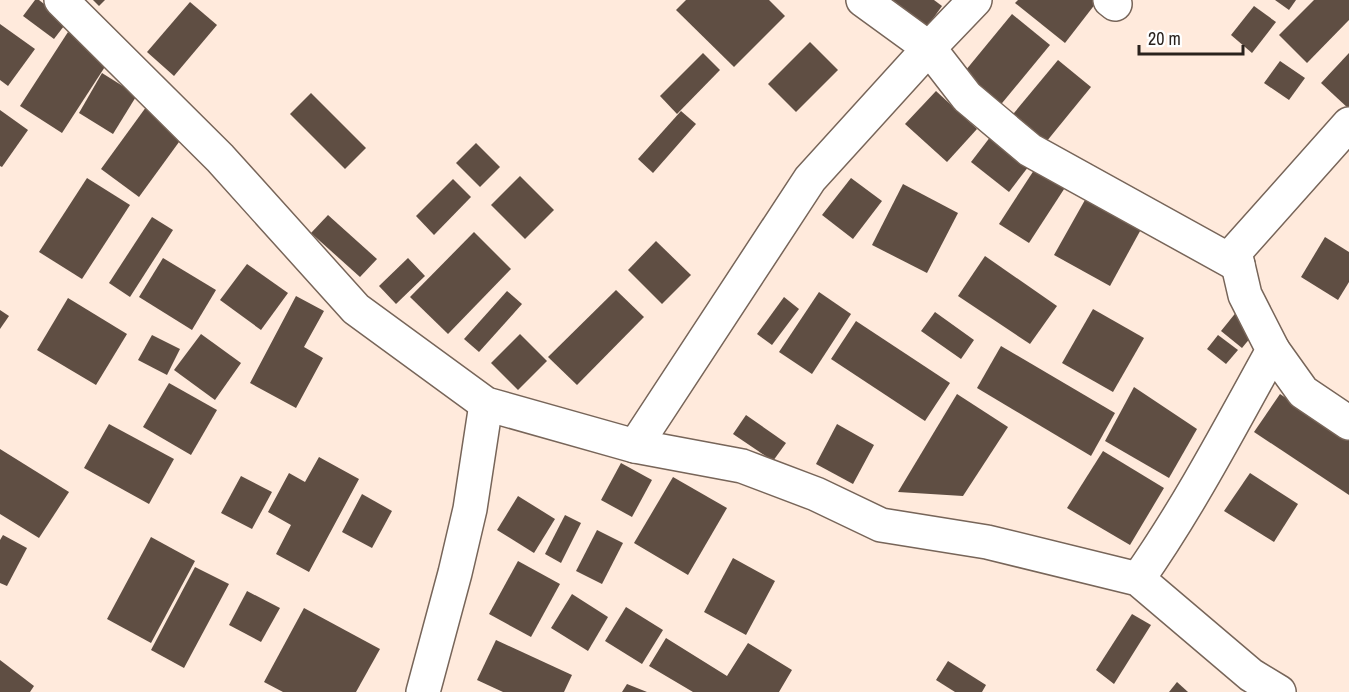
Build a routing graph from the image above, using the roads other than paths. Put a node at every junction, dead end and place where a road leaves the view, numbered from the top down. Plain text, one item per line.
1 (61, 0) edge
2 (863, 0) edge
3 (975, 0) edge
4 (929, 48) junction
5 (1349, 124) edge
6 (1238, 265) junction
7 (1273, 350) junction
8 (486, 404) junction
9 (1349, 423) edge
10 (635, 446) junction
11 (1138, 579) junction
12 (423, 692) edge
13 (1279, 692) edge

1 - 8 street
2 - 4 street
3 - 4 street
4 - 6 street
4 - 10 street
5 - 6 street
6 - 7 street
7 - 9 street
7 - 11 street
8 - 10 street
8 - 12 street
10 - 11 street
11 - 13 street

